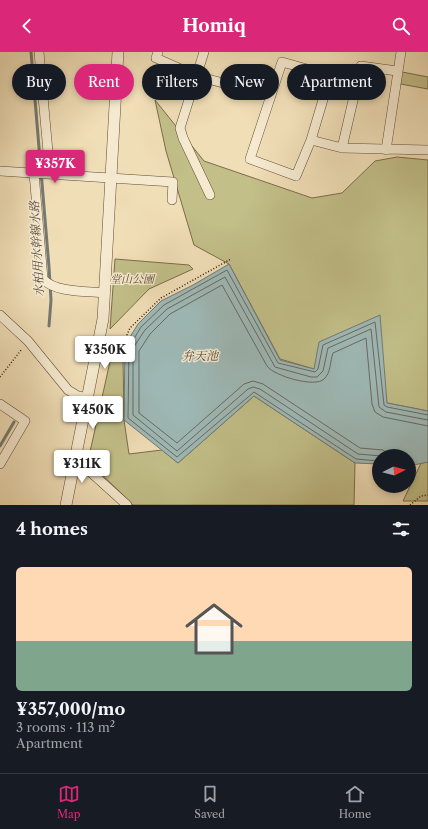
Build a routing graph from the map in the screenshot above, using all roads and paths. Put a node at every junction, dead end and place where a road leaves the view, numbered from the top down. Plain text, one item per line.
1 (39, 52) edge
2 (118, 52) edge
3 (158, 52) edge
4 (204, 52) edge
5 (401, 52) edge
6 (170, 64) edge
7 (200, 64) edge
8 (289, 64) edge
9 (386, 69) edge
10 (279, 71) edge
11 (397, 71) junction
12 (189, 100) edge
13 (270, 100) edge
14 (323, 100) edge
15 (353, 100) edge
16 (311, 140) junction
17 (342, 148) junction
18 (386, 150) junction
19 (428, 150) edge
20 (0, 171) edge
21 (34, 173) junction
22 (50, 174) junction
23 (111, 178) junction
24 (210, 196) dead end
25 (172, 200) dead end
26 (231, 259) dead end
27 (105, 293) junction
28 (0, 315) edge
29 (100, 338) junction
30 (28, 341) junction
31 (0, 377) edge
32 (88, 398) junction
33 (0, 404) edge
34 (75, 458) junction
35 (0, 464) edge
36 (428, 495) edge
37 (66, 505) edge
38 (127, 505) edge
39 (410, 505) edge

1 - 22 street
2 - 23 street
3 - 6 street
4 - 7 street
5 - 11 street
8 - 10 street
9 - 11 street
11 - 18 street
12 - 24 street
13 - 16 street
14 - 16 street
15 - 17 street
16 - 17 street
17 - 18 street
18 - 19 street
20 - 21 street
21 - 22 street
21 - 27 street
22 - 23 street
23 - 25 street
23 - 27 street
26 - 29 path
27 - 29 street
28 - 30 street
29 - 32 street
30 - 31 path
30 - 32 street
32 - 34 street
33 - 35 street
34 - 37 street
34 - 38 street
36 - 39 path

